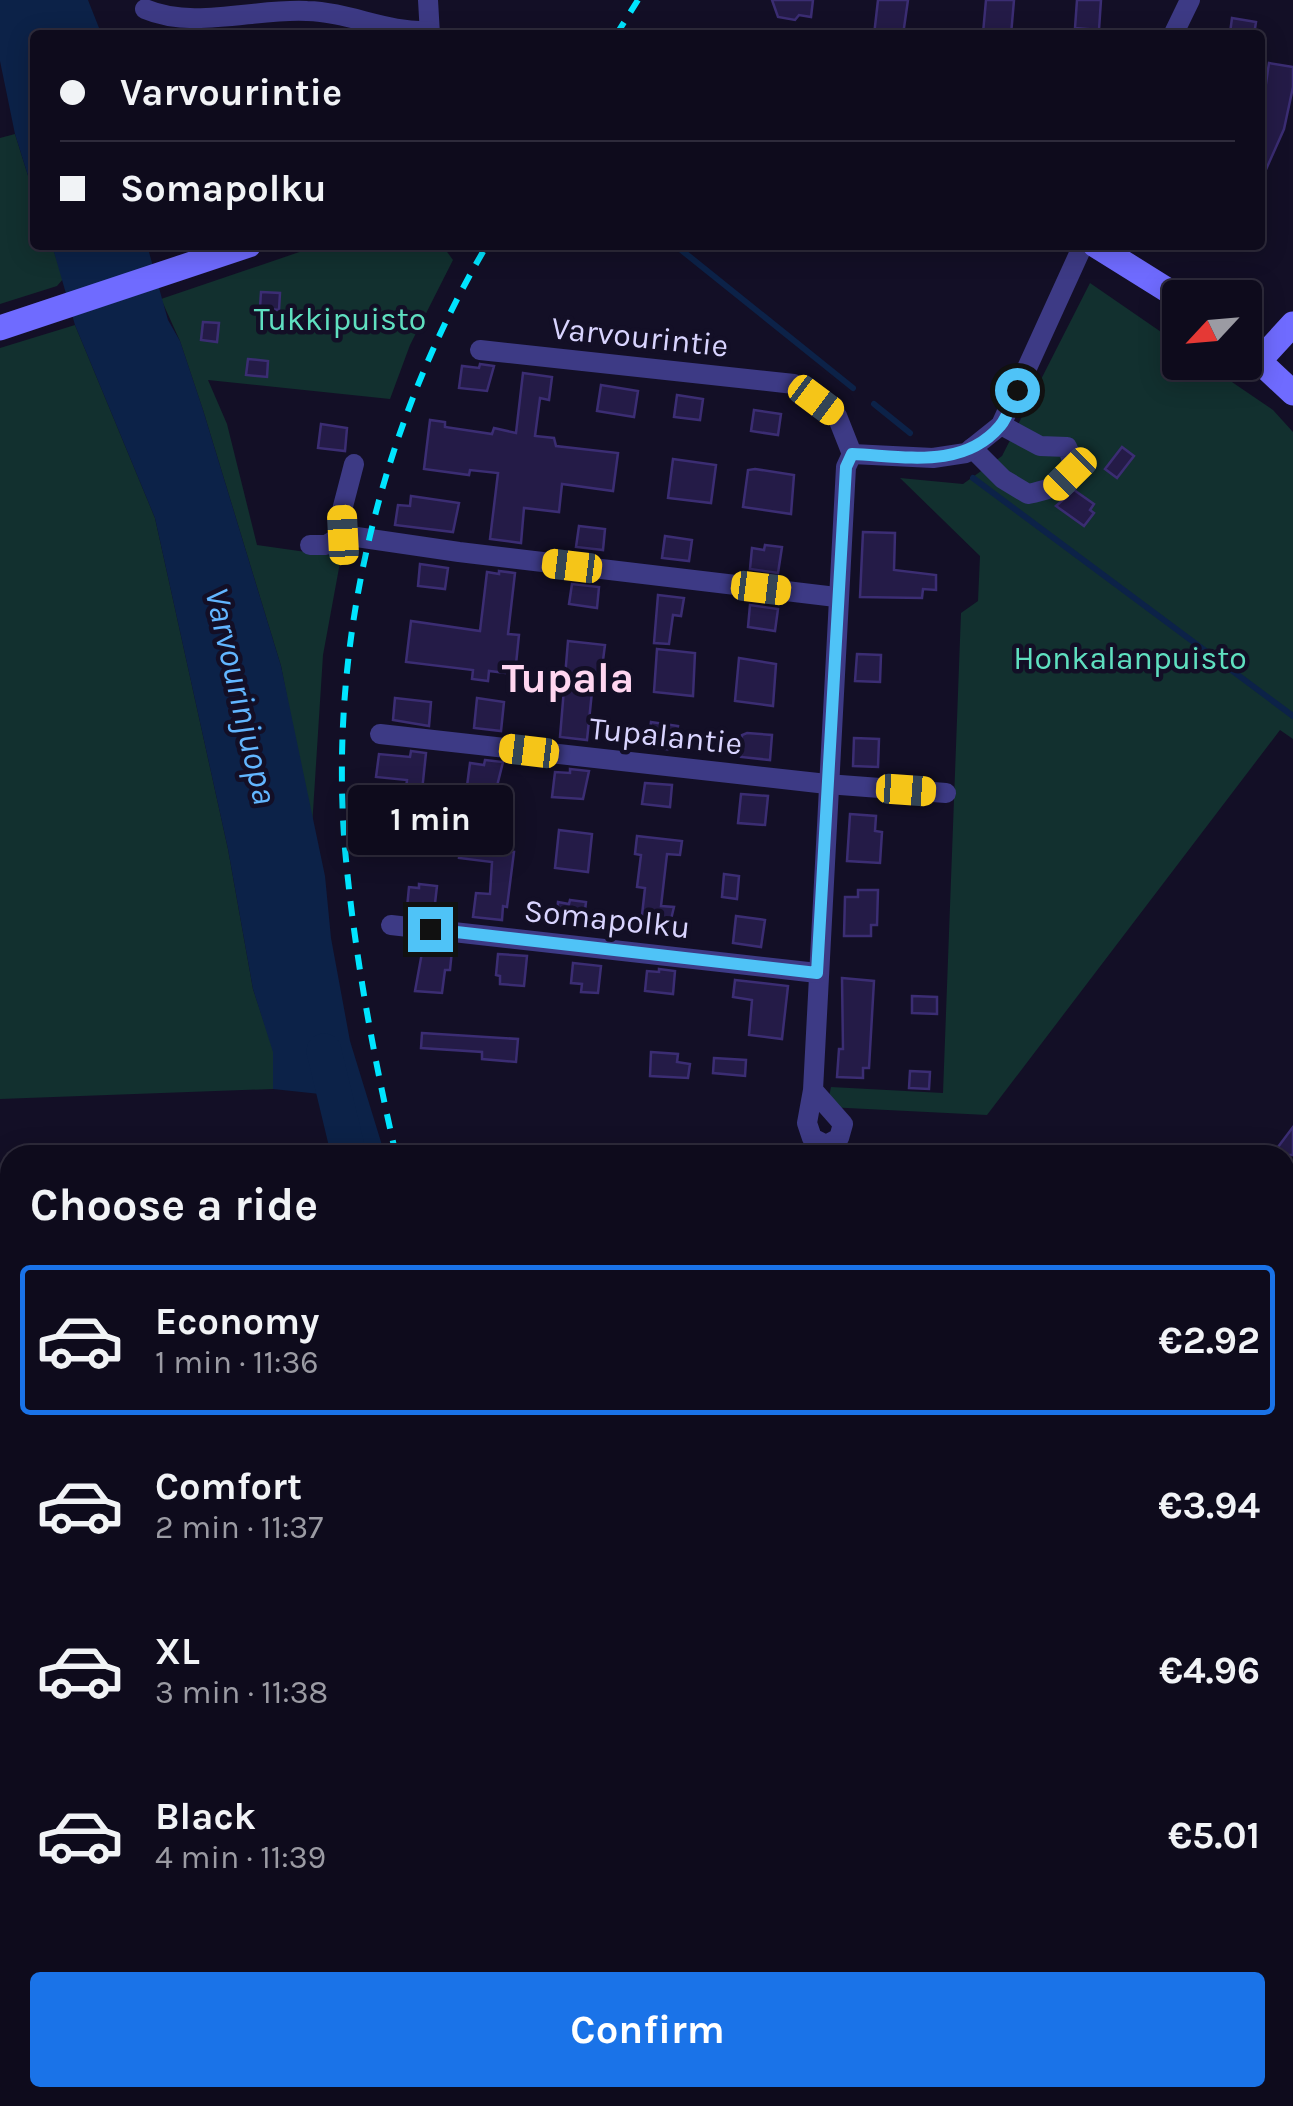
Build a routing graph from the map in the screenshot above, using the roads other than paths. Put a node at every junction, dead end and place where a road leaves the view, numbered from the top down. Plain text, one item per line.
1 (428, 0) edge
2 (1190, 0) edge
3 (273, 6) edge
4 (144, 9) dead end
5 (403, 30) edge
6 (430, 30) edge
7 (1176, 30) edge
8 (234, 250) edge
9 (1080, 250) edge
10 (1102, 250) edge
11 (1162, 287) edge
12 (1293, 324) edge
13 (0, 328) edge
14 (1262, 347) edge
15 (480, 350) dead end
16 (1262, 364) edge
17 (1293, 394) edge
18 (1001, 425) junction
19 (972, 448) junction
20 (852, 454) junction
21 (354, 464) dead end
22 (343, 535) junction
23 (310, 545) dead end
24 (836, 597) junction
25 (380, 734) dead end
26 (827, 784) junction
27 (946, 793) dead end
28 (391, 925) dead end
29 (817, 973) junction
30 (813, 1090) dead end

1 - 6 street
2 - 7 street
3 - 4 street
3 - 5 street
8 - 13 main road
9 - 18 street
10 - 11 main road
12 - 14 main road
15 - 20 street, Varvourintie
16 - 17 main road
18 - 19 street
18 - 19 street
19 - 20 street
20 - 24 street
21 - 22 street
22 - 23 street
22 - 24 street
24 - 26 street
25 - 26 street, Tupalantie
26 - 27 street, Tupalantie
26 - 29 street
28 - 29 street, Somapolku
29 - 30 street

